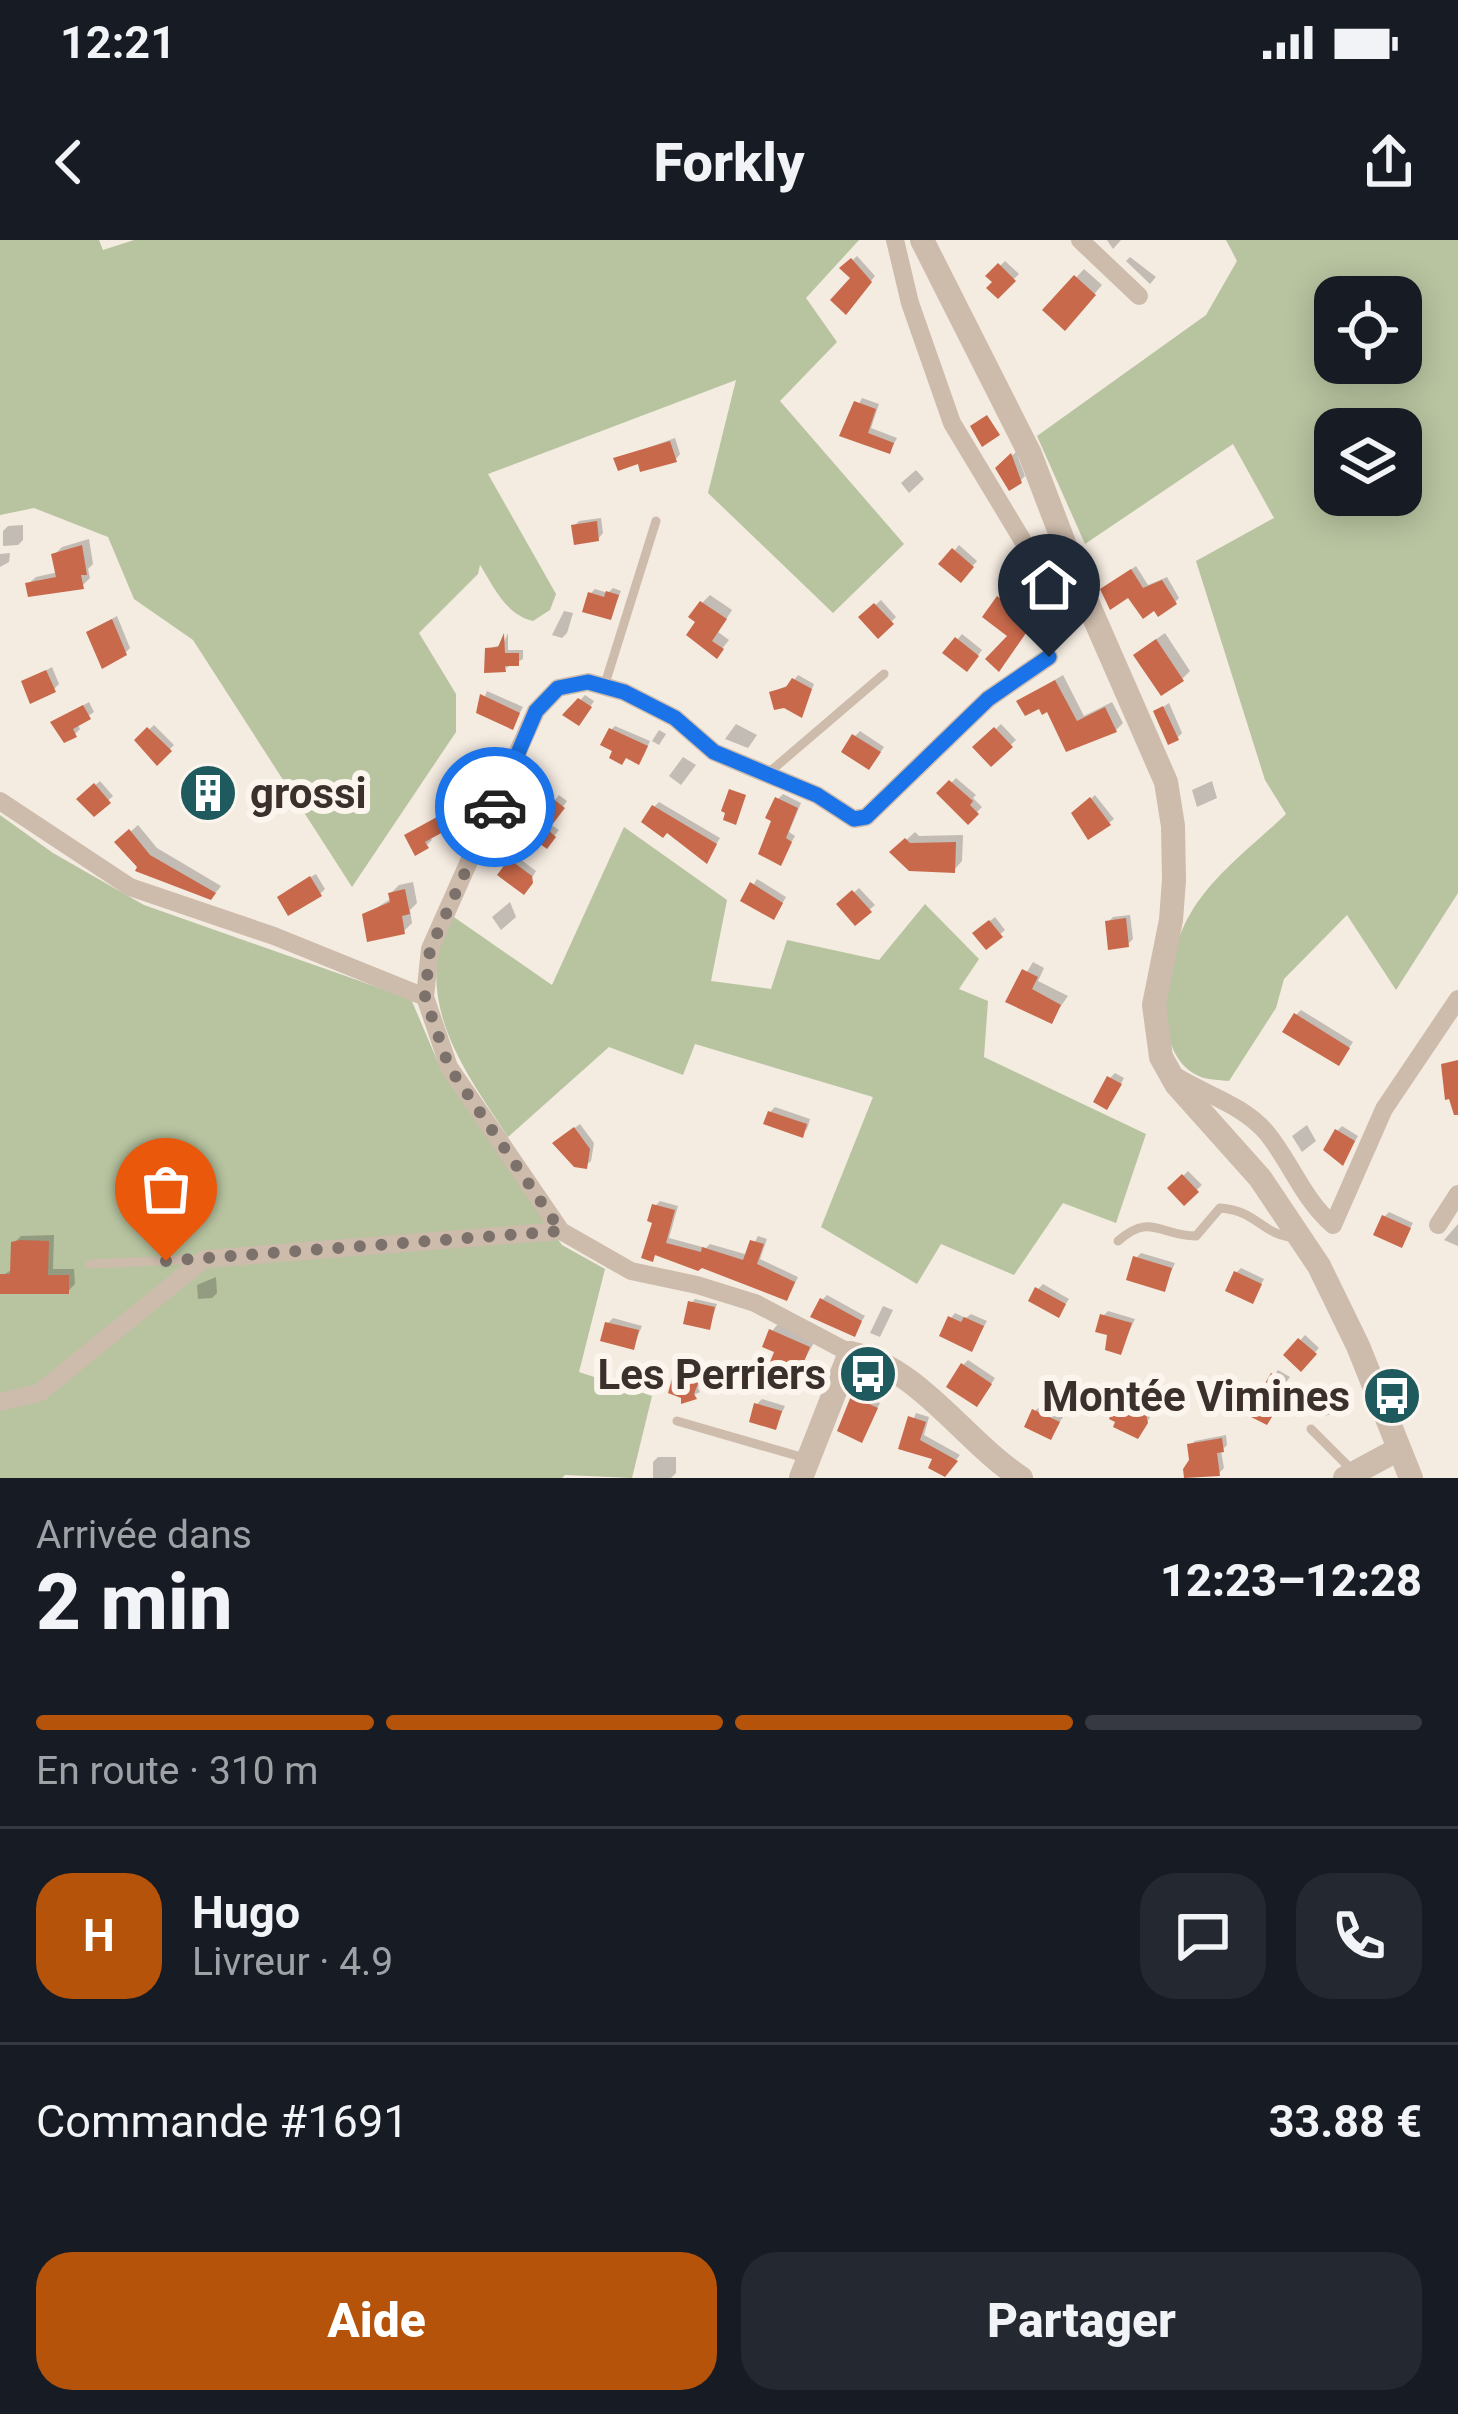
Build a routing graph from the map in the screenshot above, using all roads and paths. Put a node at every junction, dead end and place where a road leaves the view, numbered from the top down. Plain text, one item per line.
1 (895, 240) edge
2 (922, 240) edge
3 (1080, 240) edge
4 (1139, 296) dead end
5 (656, 521) dead end
6 (1082, 590) junction
7 (1049, 657) dead end
8 (884, 674) dead end
9 (604, 687) junction
10 (766, 775) junction
11 (0, 801) edge
12 (425, 997) junction
13 (1458, 999) edge
14 (1167, 1071) junction
15 (1458, 1195) edge
16 (1438, 1225) dead end
17 (561, 1231) junction
18 (1302, 1239) junction
19 (1118, 1241) dead end
20 (204, 1259) junction
21 (91, 1264) dead end
22 (850, 1352) junction
23 (900, 1373) junction
24 (840, 1377) junction
25 (0, 1402) edge
26 (677, 1421) dead end
27 (1311, 1429) dead end
28 (1397, 1450) junction
29 (805, 1469) edge
30 (1350, 1475) edge
31 (1022, 1478) edge
32 (1412, 1478) edge

1 - 6 street
2 - 6 street
3 - 4 street
5 - 9 lane
6 - 14 street
7 - 10 street
8 - 10 lane
9 - 10 street
9 - 12 street
11 - 12 street
12 - 17 street
13 - 14 street
14 - 18 street
15 - 16 street
17 - 20 street
17 - 22 street
18 - 19 lane
18 - 28 street
20 - 21 lane
20 - 25 street
22 - 23 street
22 - 24 street
23 - 24 lane
23 - 31 street
24 - 29 street
26 - 29 lane
27 - 30 lane
28 - 30 street
28 - 32 street

